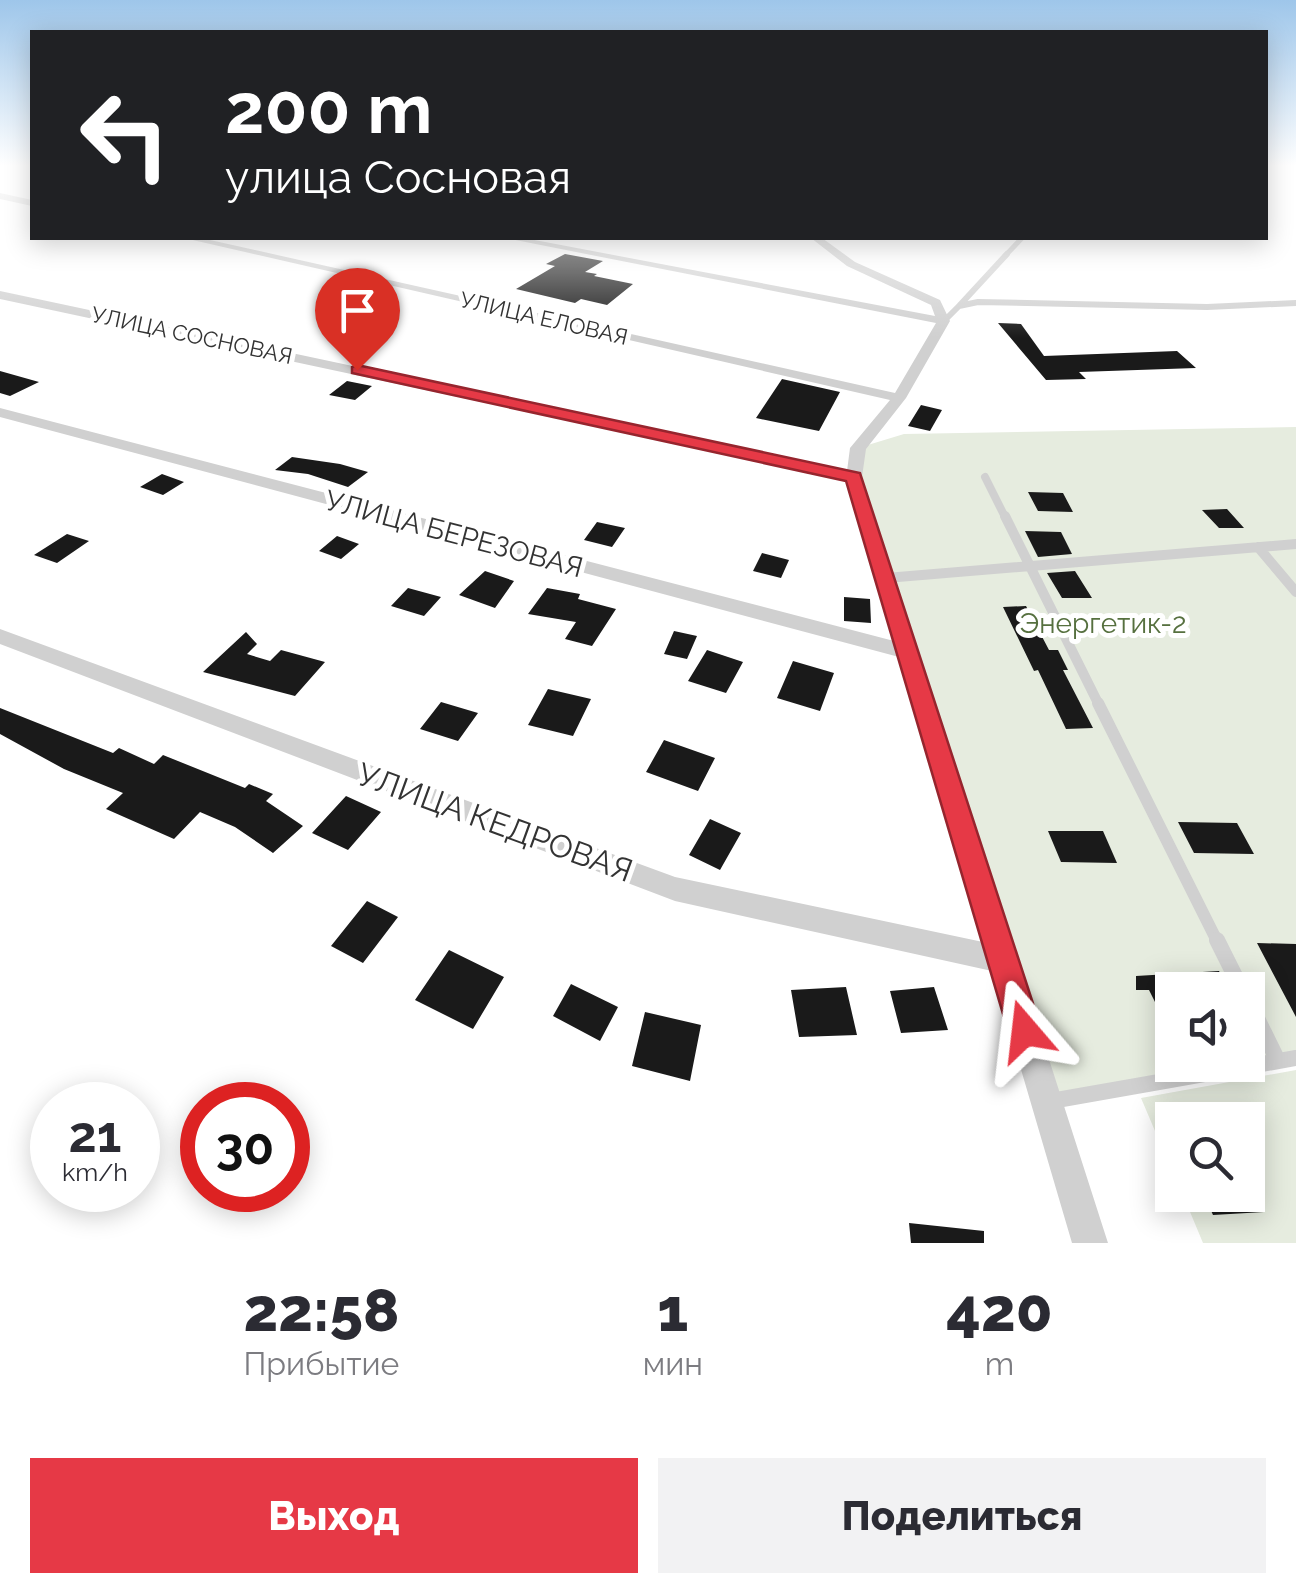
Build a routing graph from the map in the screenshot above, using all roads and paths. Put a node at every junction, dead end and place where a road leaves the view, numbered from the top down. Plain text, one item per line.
1 (197, 240) edge
2 (522, 240) edge
3 (819, 240) edge
4 (1020, 240) edge
5 (0, 295) edge
6 (1296, 303) edge
7 (951, 313) junction
8 (899, 398) junction
9 (0, 412) edge
10 (984, 476) dead end
11 (854, 477) junction
12 (1296, 544) edge
13 (1258, 547) junction
14 (1026, 566) junction
15 (886, 578) junction
16 (1296, 592) edge
17 (0, 636) edge
18 (909, 652) junction
19 (1003, 960) junction
20 (1233, 972) edge
21 (1265, 1026) edge
22 (1287, 1059) edge
23 (1047, 1102) junction
24 (1090, 1243) edge

1 - 8 street, УЛИЦА ЕЛОВАЯ
2 - 7 street
3 - 7 street
4 - 7 lane
5 - 11 street, УЛИЦА СОСНОВАЯ
6 - 7 lane
7 - 8 street
8 - 11 street
9 - 18 street, УЛИЦА БЕРЕЗОВАЯ
10 - 14 lane
11 - 15 street
12 - 13 lane
13 - 14 lane
13 - 16 lane
14 - 15 lane
14 - 20 lane
15 - 18 street
17 - 19 street, УЛИЦА КЕДРОВАЯ
18 - 19 street
19 - 23 street
21 - 22 lane
22 - 23 lane
23 - 24 street

